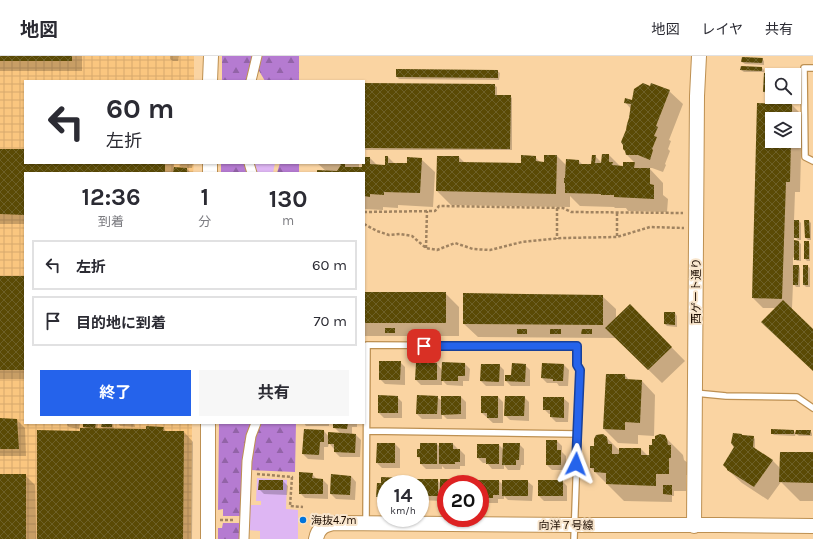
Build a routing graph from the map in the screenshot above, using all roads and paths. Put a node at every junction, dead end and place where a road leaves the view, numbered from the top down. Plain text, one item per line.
1 (210, 56) edge
2 (256, 56) edge
3 (699, 56) edge
4 (813, 68) edge
5 (210, 80) edge
6 (250, 80) edge
7 (813, 161) edge
8 (557, 208) junction
9 (427, 211) junction
10 (365, 212) edge
11 (617, 213) junction
12 (684, 213) dead end
13 (365, 225) edge
14 (685, 228) dead end
15 (617, 237) junction
16 (557, 239) junction
17 (426, 248) junction
18 (695, 393) junction
19 (813, 408) edge
20 (208, 424) edge
21 (256, 424) edge
22 (367, 431) junction
23 (578, 434) junction
24 (246, 473) junction
25 (304, 506) dead end
26 (366, 524) junction
27 (694, 526) junction
28 (813, 526) edge
29 (574, 532) edge
30 (318, 534) edge
31 (208, 539) edge
32 (244, 539) edge

1 - 5 street
2 - 6 street
3 - 18 street, 西ゲート通り
4 - 7 lane
8 - 9 path
8 - 11 path
8 - 16 path
9 - 10 path
9 - 17 path
11 - 12 path
11 - 15 path
13 - 17 path
14 - 15 path
15 - 16 path
16 - 17 path
18 - 19 lane
18 - 27 street, 西ゲート通り
20 - 31 street
21 - 24 street
22 - 23 lane
22 - 23 lane
22 - 26 lane
23 - 29 lane
24 - 25 path
24 - 32 street
26 - 29 street, 向洋７号線
26 - 30 street, 向洋７号線
27 - 28 street, 向洋７号線
27 - 29 street, 向洋７号線

